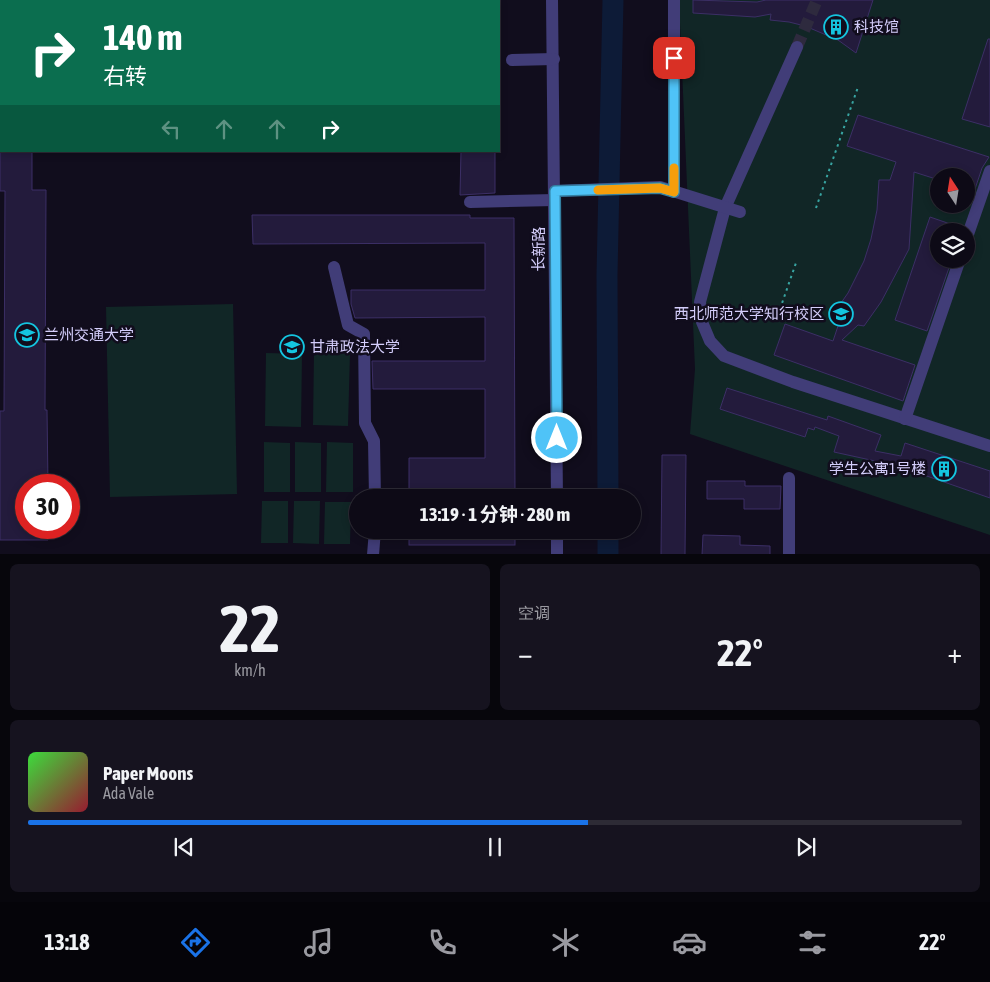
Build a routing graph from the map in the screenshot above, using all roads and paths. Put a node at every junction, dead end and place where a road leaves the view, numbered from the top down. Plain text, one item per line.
1 (552, 0) edge
2 (674, 0) edge
3 (797, 47) tunnel mouth
4 (554, 59) junction
5 (512, 60) dead end
6 (858, 87) dead end
7 (990, 171) edge
8 (674, 192) junction
9 (555, 196) junction
10 (470, 202) dead end
11 (725, 208) junction
12 (816, 208) dead end
13 (740, 212) dead end
14 (972, 223) edge
15 (797, 260) dead end
16 (334, 267) dead end
17 (957, 268) edge
18 (780, 309) dead end
19 (905, 419) junction
20 (990, 446) edge
21 (789, 478) dead end
22 (375, 489) edge
23 (557, 489) edge
24 (374, 539) edge
25 (557, 539) edge
26 (373, 554) edge
27 (557, 554) edge
28 (790, 554) edge

1 - 4 street, 长新路
2 - 8 street
3 - 11 street
4 - 5 street
4 - 9 street, 长新路
6 - 12 path
7 - 14 street
8 - 9 street
8 - 11 street
9 - 10 street
9 - 23 street, 长新路
11 - 13 street
11 - 19 street
15 - 18 path
16 - 22 street
17 - 19 street
19 - 20 street
21 - 28 street
24 - 26 street
25 - 27 street

